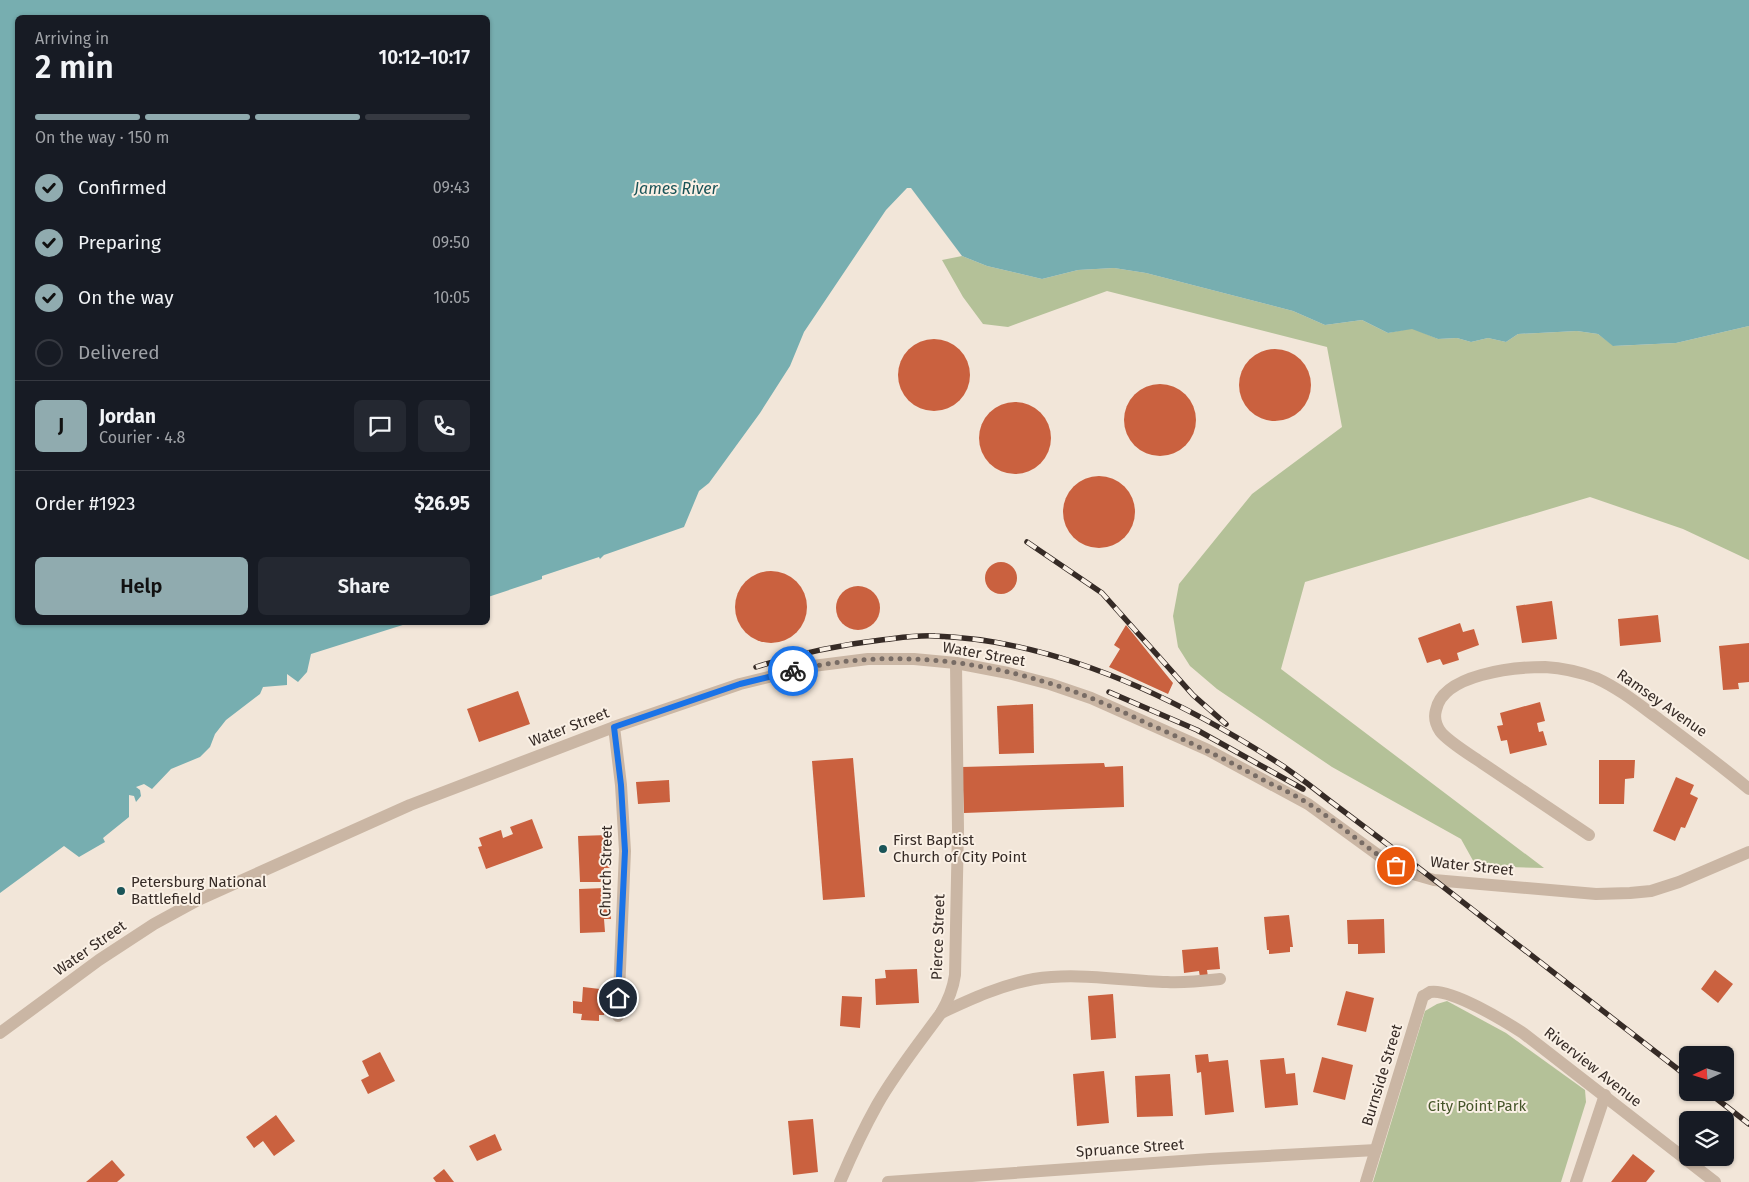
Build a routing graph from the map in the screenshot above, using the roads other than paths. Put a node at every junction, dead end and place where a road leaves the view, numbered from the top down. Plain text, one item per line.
1 (956, 663) junction
2 (614, 727) junction
3 (1749, 789) edge
4 (1589, 835) dead end
5 (1749, 852) edge
6 (1220, 979) dead end
7 (1442, 993) joint
8 (941, 1013) junction
9 (618, 1016) dead end
10 (0, 1033) edge
11 (1605, 1095) junction
12 (1376, 1150) junction
13 (840, 1182) edge
14 (888, 1182) edge
15 (1366, 1182) edge
16 (1576, 1182) edge
17 (1715, 1182) edge

1 - 2 street, Water Street
1 - 5 street, Water Street
1 - 8 street, Pierce Street
2 - 9 street, Church Street
2 - 10 street, Water Street
3 - 4 street, Ramsey Avenue
6 - 8 street
7 - 11 street, Riverview Avenue
7 - 12 street, Burnside Street
8 - 13 street, Pierce Street
11 - 16 street
11 - 17 street, Riverview Avenue
12 - 14 street, Spruance Street
12 - 15 street, Burnside Street

